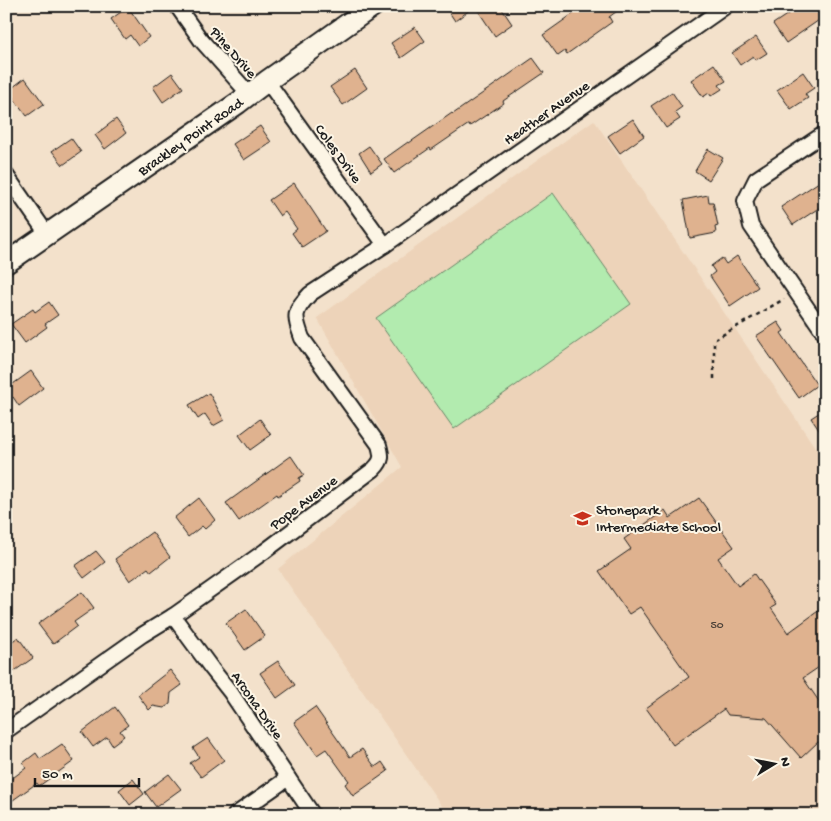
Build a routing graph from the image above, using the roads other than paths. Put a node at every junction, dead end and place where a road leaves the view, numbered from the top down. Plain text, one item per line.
1 (176, 6) edge
2 (372, 6) edge
3 (726, 6) edge
4 (267, 81) junction
5 (249, 94) junction
6 (825, 132) edge
7 (6, 175) edge
8 (47, 234) junction
9 (385, 245) junction
10 (6, 263) edge
11 (825, 334) edge
12 (173, 616) junction
13 (6, 731) edge
14 (288, 778) junction
15 (235, 815) edge
16 (313, 815) edge

1 - 5 street, Pine Drive
2 - 4 main road, Brackley Point Road
3 - 9 street, Heather Avenue
4 - 5 main road, Brackley Point Road
4 - 9 street, Coles Drive
5 - 8 main road, Brackley Point Road
6 - 11 street
7 - 8 street
8 - 10 main road, Brackley Point Road
9 - 12 street, Pope Avenue
12 - 13 street, Pope Avenue
12 - 14 street, Arcona Drive
14 - 15 street
14 - 16 street, Arcona Drive

